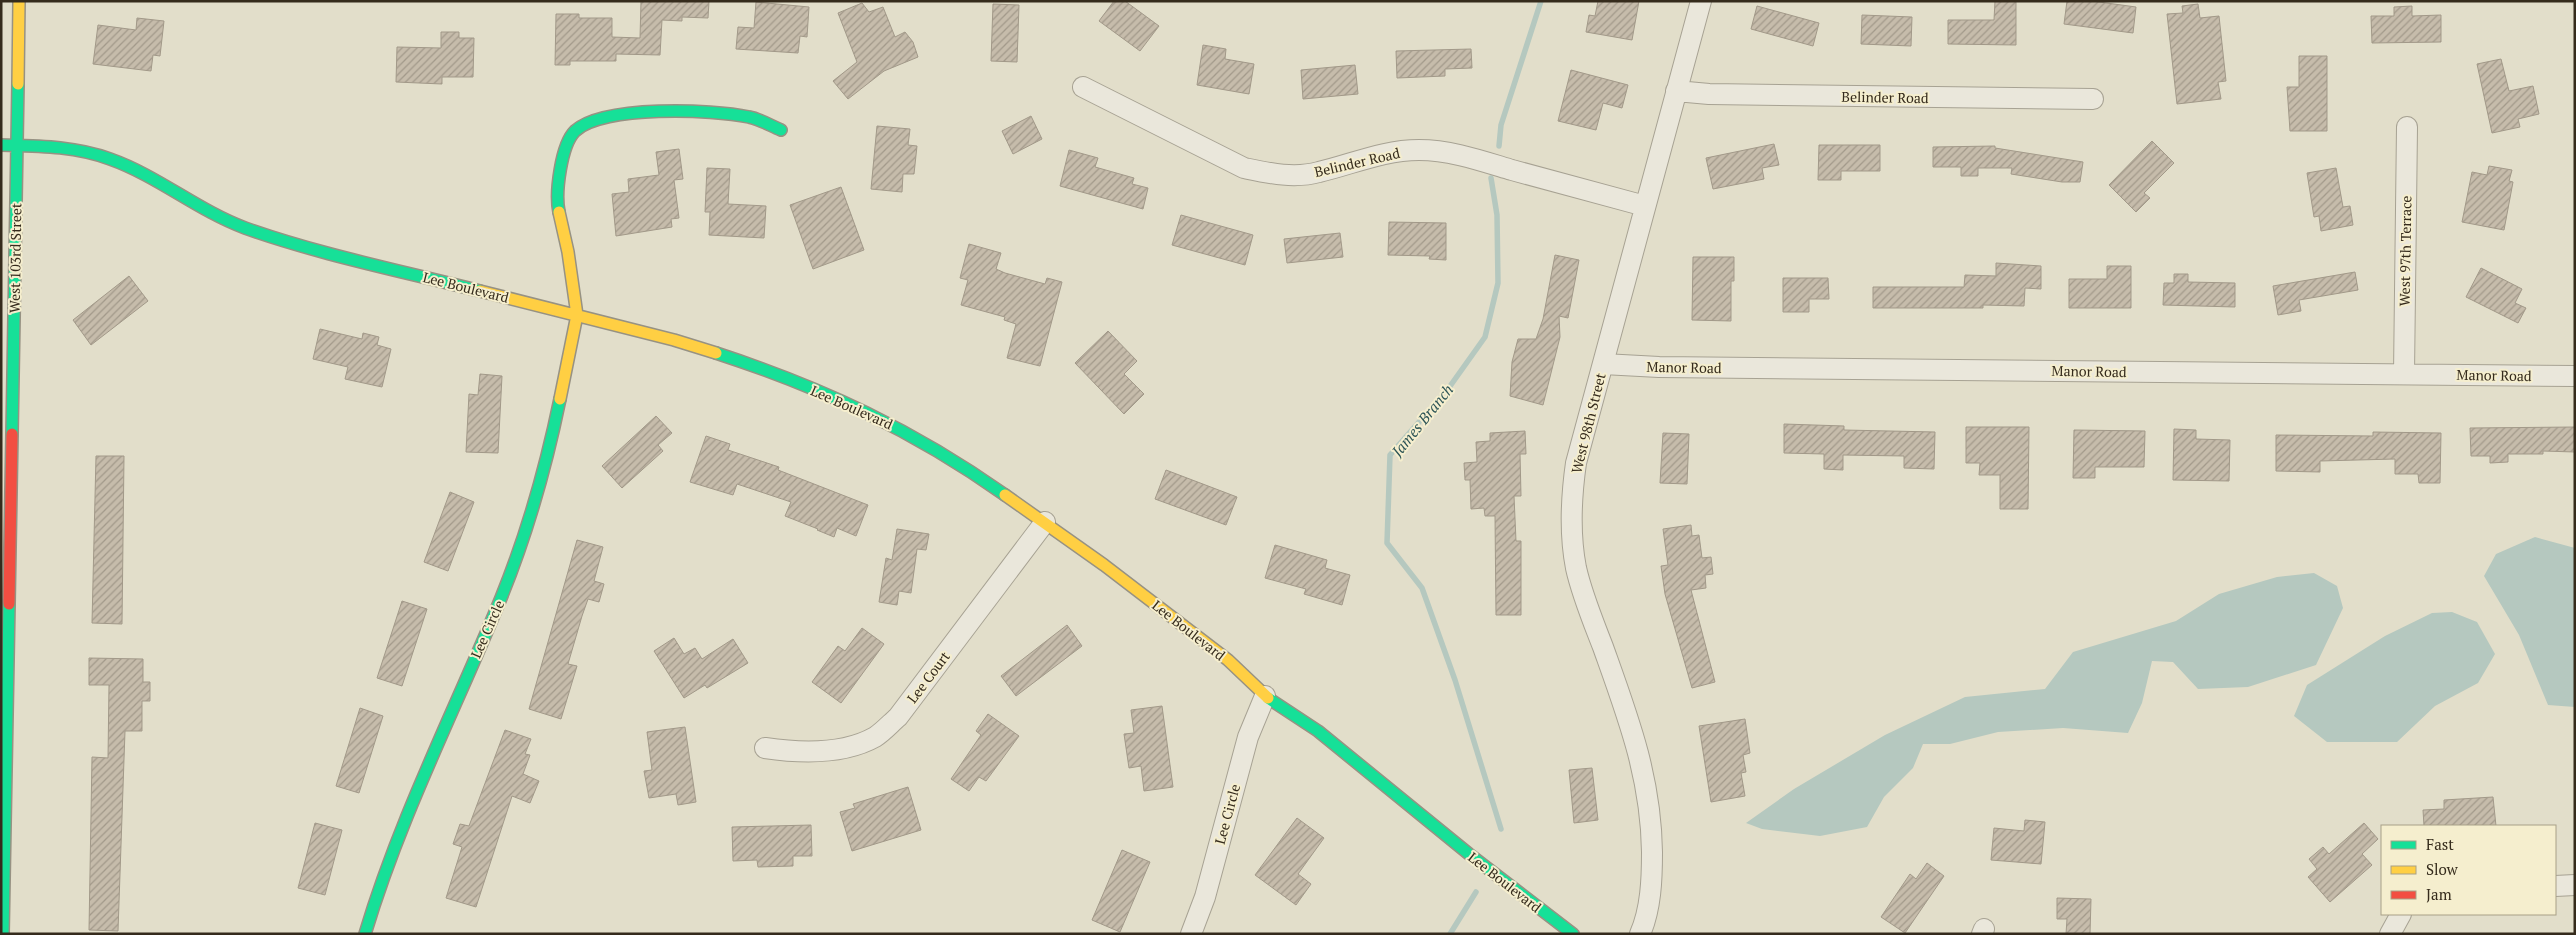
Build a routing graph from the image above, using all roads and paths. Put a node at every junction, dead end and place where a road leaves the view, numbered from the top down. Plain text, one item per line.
1 (19, 1) edge
2 (1701, 1) edge
3 (1083, 87) dead end
4 (1676, 91) junction
5 (2093, 100) dead end
6 (2407, 127) dead end
7 (781, 130) dead end
8 (1, 145) edge
9 (17, 146) junction
10 (1645, 206) junction
11 (578, 315) junction
12 (1603, 364) junction
13 (2404, 374) junction
14 (2575, 376) edge
15 (1045, 522) junction
16 (6, 528) edge
17 (1265, 696) junction
18 (765, 748) dead end
19 (2575, 885) edge
20 (2556, 886) edge
21 (2400, 915) edge
22 (3, 934) edge
23 (365, 934) edge
24 (1191, 934) edge
25 (1574, 934) edge
26 (1640, 934) edge
27 (2390, 934) edge

1 - 9 street, West 103rd Street
2 - 4 street, West 98th Street
3 - 10 street, Belinder Road
4 - 5 street, Belinder Road
4 - 10 street, West 98th Street
6 - 13 street, West 97th Terrace
7 - 11 street
8 - 9 street, Lee Boulevard
9 - 11 street, Lee Boulevard
9 - 16 street, West 103rd Street
10 - 12 street, West 98th Street
11 - 15 street, Lee Boulevard
11 - 23 street, Lee Circle
12 - 13 street, Manor Road
12 - 26 street, West 98th Street
13 - 14 street, Manor Road
15 - 17 street, Lee Boulevard
15 - 18 street, Lee Court
16 - 22 street, West 103rd Street
17 - 24 street, Lee Circle
17 - 25 street, Lee Boulevard
19 - 20 street
21 - 27 street

